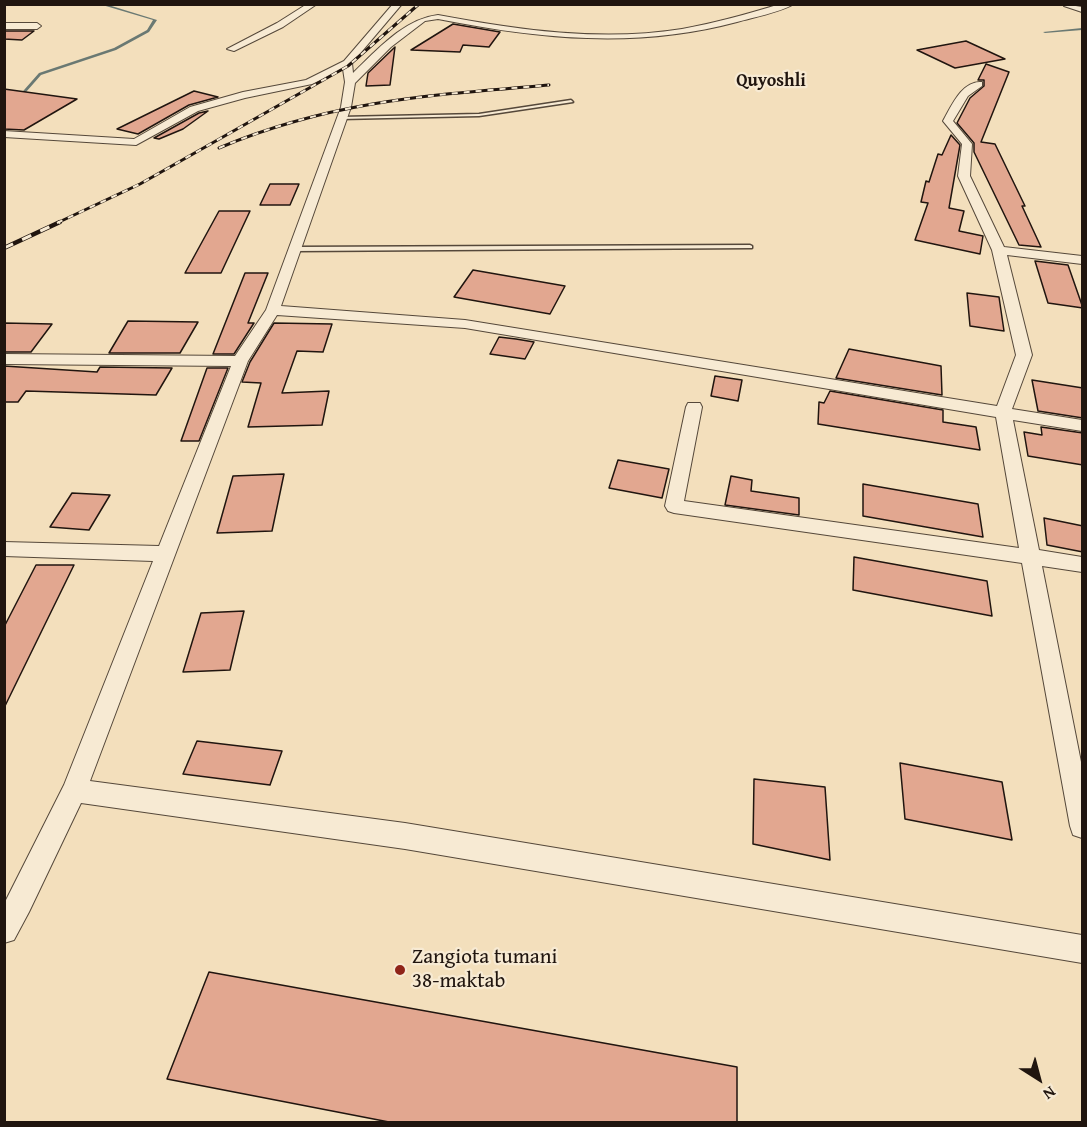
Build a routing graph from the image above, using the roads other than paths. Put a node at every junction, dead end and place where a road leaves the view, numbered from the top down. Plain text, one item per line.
1 (313, 4) edge
2 (398, 4) edge
3 (790, 4) edge
4 (1067, 4) edge
5 (1083, 10) edge
6 (4, 26) edge
7 (37, 26) dead end
8 (231, 49) dead end
9 (347, 63) junction
10 (350, 82) junction
11 (980, 84) dead end
12 (571, 101) dead end
13 (341, 118) junction
14 (4, 134) edge
15 (750, 247) dead end
16 (295, 249) junction
17 (999, 250) junction
18 (1083, 260) edge
19 (273, 310) junction
20 (4, 359) edge
21 (240, 361) junction
22 (694, 407) dead end
23 (1003, 412) junction
24 (1083, 425) edge
25 (4, 549) edge
26 (166, 554) junction
27 (1032, 556) junction
28 (1083, 564) edge
29 (74, 790) junction
30 (1083, 826) edge
31 (12, 900) edge
32 (4, 930) edge
33 (1083, 949) edge

1 - 8 street
2 - 9 street
3 - 10 street
4 - 5 street
6 - 7 street
9 - 10 street
9 - 14 street
10 - 13 street
11 - 17 street
12 - 13 lane
13 - 16 street
15 - 16 lane
16 - 19 street
17 - 18 street
17 - 23 street
19 - 21 street
19 - 23 street
20 - 21 street
21 - 26 street
22 - 27 street
23 - 24 street
23 - 27 street
25 - 26 street
26 - 29 street
27 - 28 street
27 - 30 street
29 - 31 street
29 - 33 street
31 - 32 street

